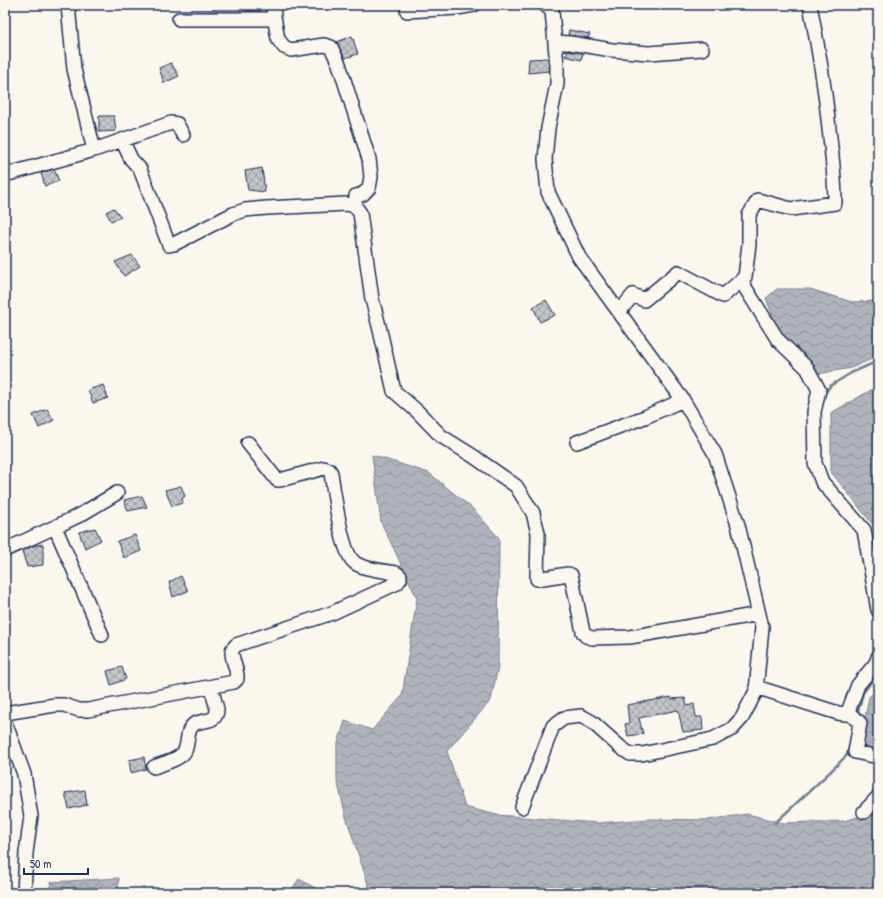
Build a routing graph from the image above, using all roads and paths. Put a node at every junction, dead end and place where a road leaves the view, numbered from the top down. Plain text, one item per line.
1 (68, 5) edge
2 (474, 5) edge
3 (545, 5) edge
4 (810, 5) edge
5 (273, 10) edge
6 (407, 11) dead end
7 (179, 19) dead end
8 (555, 42) junction
9 (702, 49) dead end
10 (183, 135) dead end
11 (122, 140) junction
12 (94, 150) junction
13 (5, 175) edge
14 (355, 206) junction
15 (741, 281) junction
16 (619, 312) junction
17 (684, 400) junction
18 (577, 442) dead end
19 (248, 443) dead end
20 (117, 493) dead end
21 (55, 527) junction
22 (5, 550) edge
23 (878, 610) edge
24 (759, 614) junction
25 (102, 635) dead end
26 (878, 658) edge
27 (211, 687) junction
28 (756, 687) junction
29 (848, 712) junction
30 (5, 713) edge
31 (5, 722) edge
32 (878, 757) edge
33 (154, 767) dead end
34 (878, 797) edge
35 (522, 807) dead end
36 (864, 812) dead end
37 (24, 893) edge

1 - 12 street
2 - 6 street
3 - 8 street
4 - 15 street
5 - 7 street
5 - 14 street
8 - 9 street
8 - 16 street
10 - 11 street
11 - 12 street
11 - 14 street
12 - 13 street
14 - 24 street
15 - 16 street
15 - 23 street
16 - 17 street
17 - 18 street
17 - 24 street
19 - 27 street
20 - 21 street
21 - 22 street
21 - 25 street
24 - 28 street
26 - 29 street
27 - 30 street
27 - 33 street
28 - 29 street
28 - 35 street
29 - 32 street
31 - 37 street
34 - 36 street

